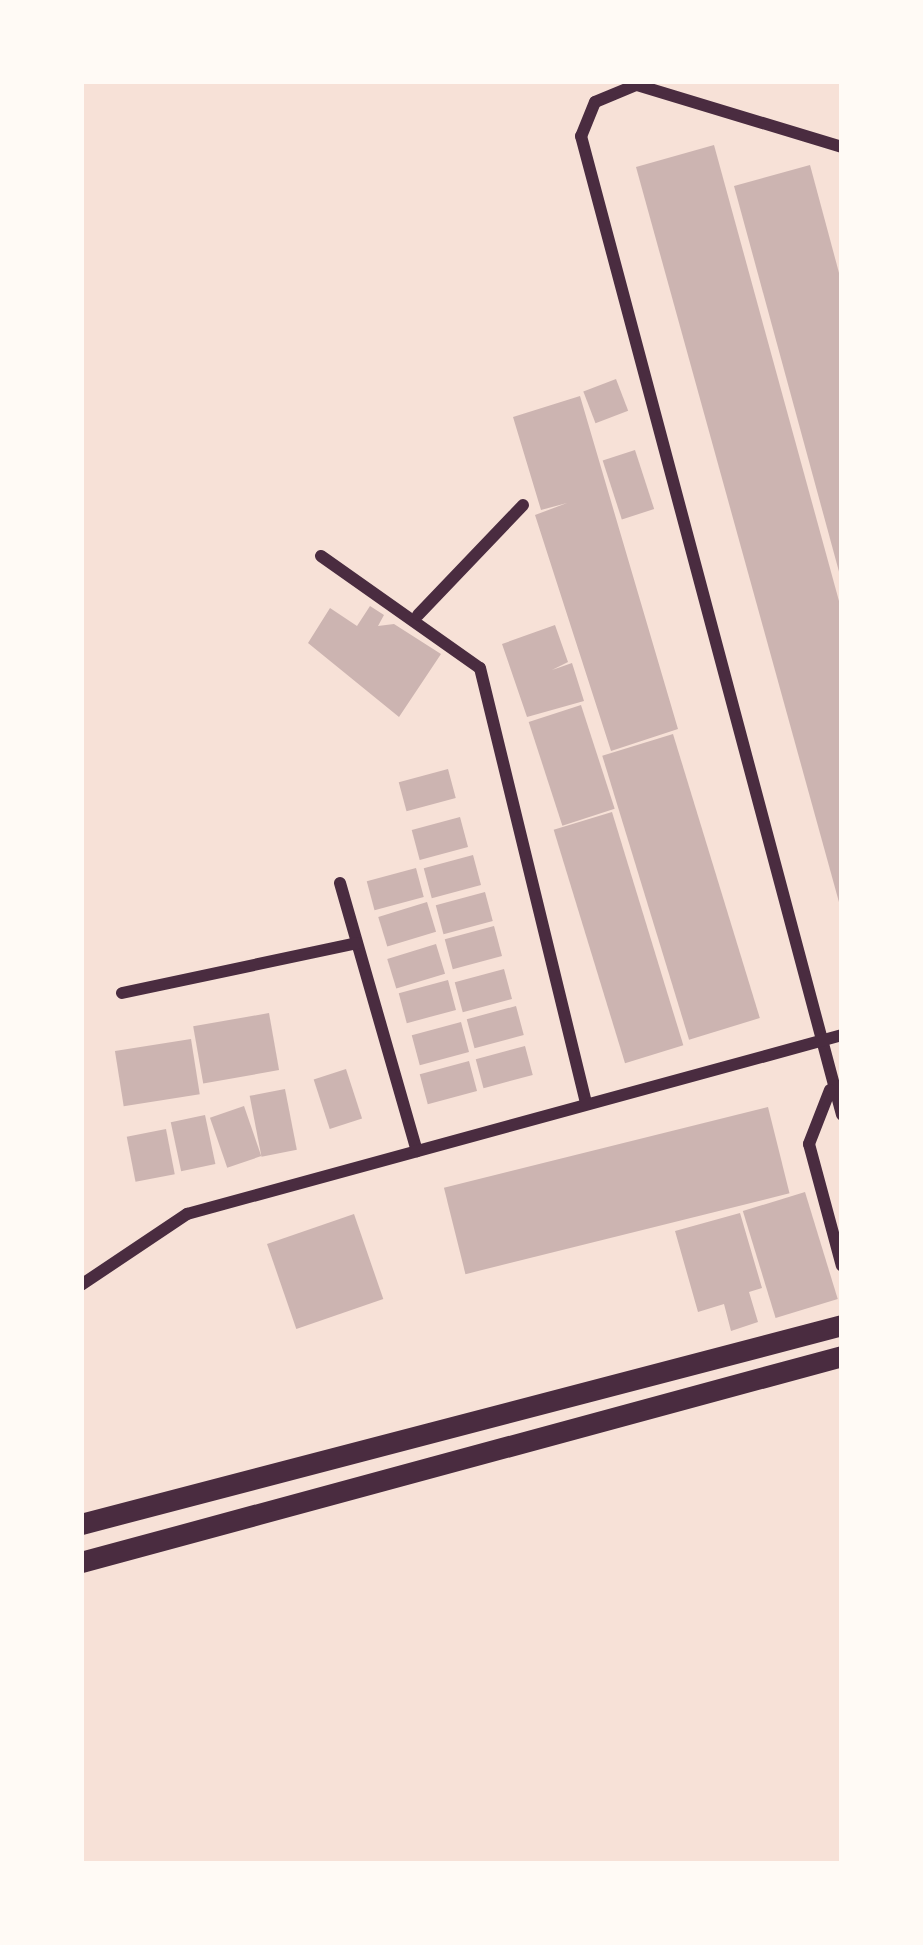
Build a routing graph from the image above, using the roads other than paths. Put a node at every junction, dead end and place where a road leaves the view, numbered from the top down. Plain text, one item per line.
1 (842, 147) edge
2 (524, 505) dead end
3 (321, 556) dead end
4 (418, 615) junction
5 (340, 883) dead end
6 (357, 943) junction
7 (122, 993) dead end
8 (842, 1035) edge
9 (817, 1042) junction
10 (830, 1090) junction
11 (586, 1103) junction
12 (842, 1115) edge
13 (418, 1151) junction
14 (842, 1266) edge
15 (81, 1285) edge
16 (842, 1325) edge
17 (842, 1356) edge
18 (81, 1524) edge
19 (81, 1562) edge

1 - 9 street
2 - 4 street
3 - 4 street
4 - 11 street
5 - 6 street
6 - 7 street
6 - 13 street
8 - 9 street
9 - 10 street
9 - 11 street
10 - 12 street
10 - 14 street
11 - 13 street
13 - 15 street
16 - 18 street
17 - 19 street

